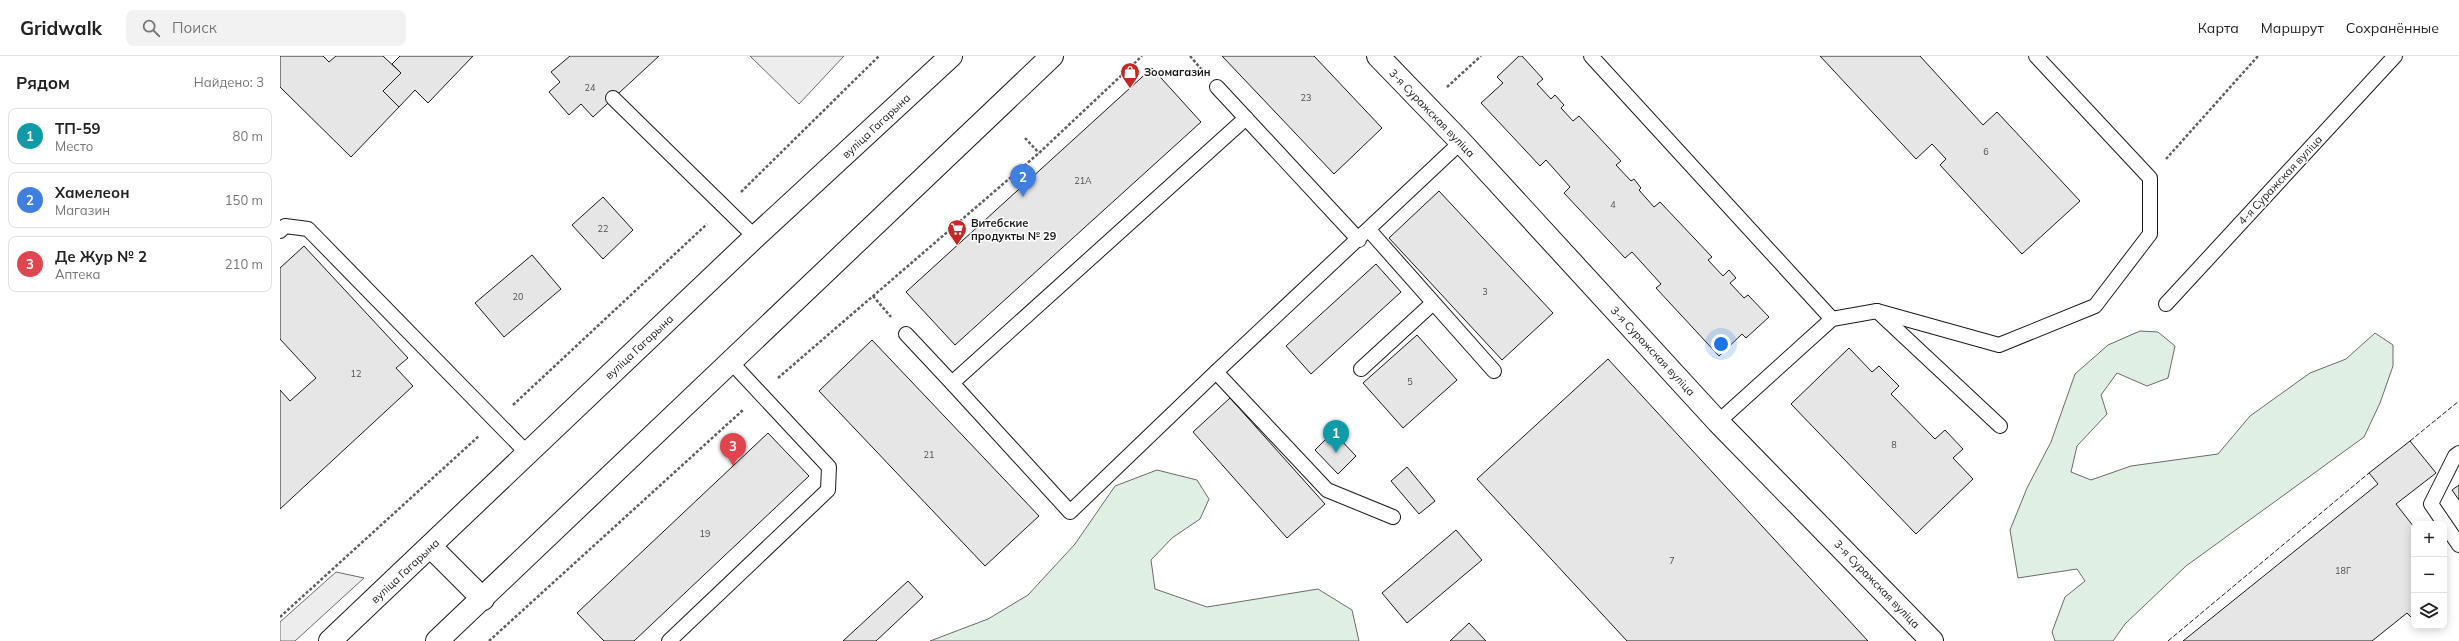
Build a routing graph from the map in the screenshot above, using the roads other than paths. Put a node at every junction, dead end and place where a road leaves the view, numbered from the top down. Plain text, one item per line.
1 (951, 56) edge
2 (1378, 56) edge
3 (1591, 56) edge
4 (2036, 56) edge
5 (2395, 56) edge
6 (1045, 58) edge
7 (1217, 87) dead end
8 (613, 98) dead end
9 (1246, 118) junction
10 (1461, 142) junction
11 (1369, 230) junction
12 (280, 231) edge
13 (755, 237) junction
14 (1358, 240) junction
15 (1433, 303) junction
16 (2166, 304) dead end
17 (1877, 311) junction
18 (1832, 319) junction
19 (906, 334) dead end
20 (730, 361) junction
21 (1361, 369) dead end
22 (1494, 371) dead end
23 (1216, 372) junction
24 (952, 383) junction
25 (1718, 422) junction
26 (2000, 426) dead end
27 (527, 453) junction
28 (2459, 453) edge
29 (1393, 517) dead end
30 (2459, 545) edge
31 (432, 547) junction
32 (483, 599) junction
33 (330, 641) edge
34 (437, 641) edge
35 (669, 641) edge
36 (1932, 641) edge

1 - 13 main road, вуліца Гагарына
2 - 10 main road, 3-я Суражская вуліца
3 - 18 lane
4 - 17 lane
5 - 16 lane, 4-я Суражская вуліца
6 - 20 main road
7 - 9 lane
8 - 13 lane
9 - 14 lane
9 - 24 lane
10 - 11 lane
10 - 25 main road, 3-я Суражская вуліца
11 - 14 lane
11 - 15 lane
12 - 27 lane
13 - 27 main road, вуліца Гагарына
14 - 23 lane
15 - 21 lane
15 - 22 lane
17 - 18 lane
17 - 26 lane
18 - 25 lane
19 - 24 lane
20 - 32 main road
20 - 35 lane
23 - 24 lane
23 - 29 lane
25 - 36 main road, 3-я Суражская вуліца
27 - 31 main road, вуліца Гагарына
28 - 30 lane
31 - 32 main road
31 - 33 main road, вуліца Гагарына
32 - 34 main road

